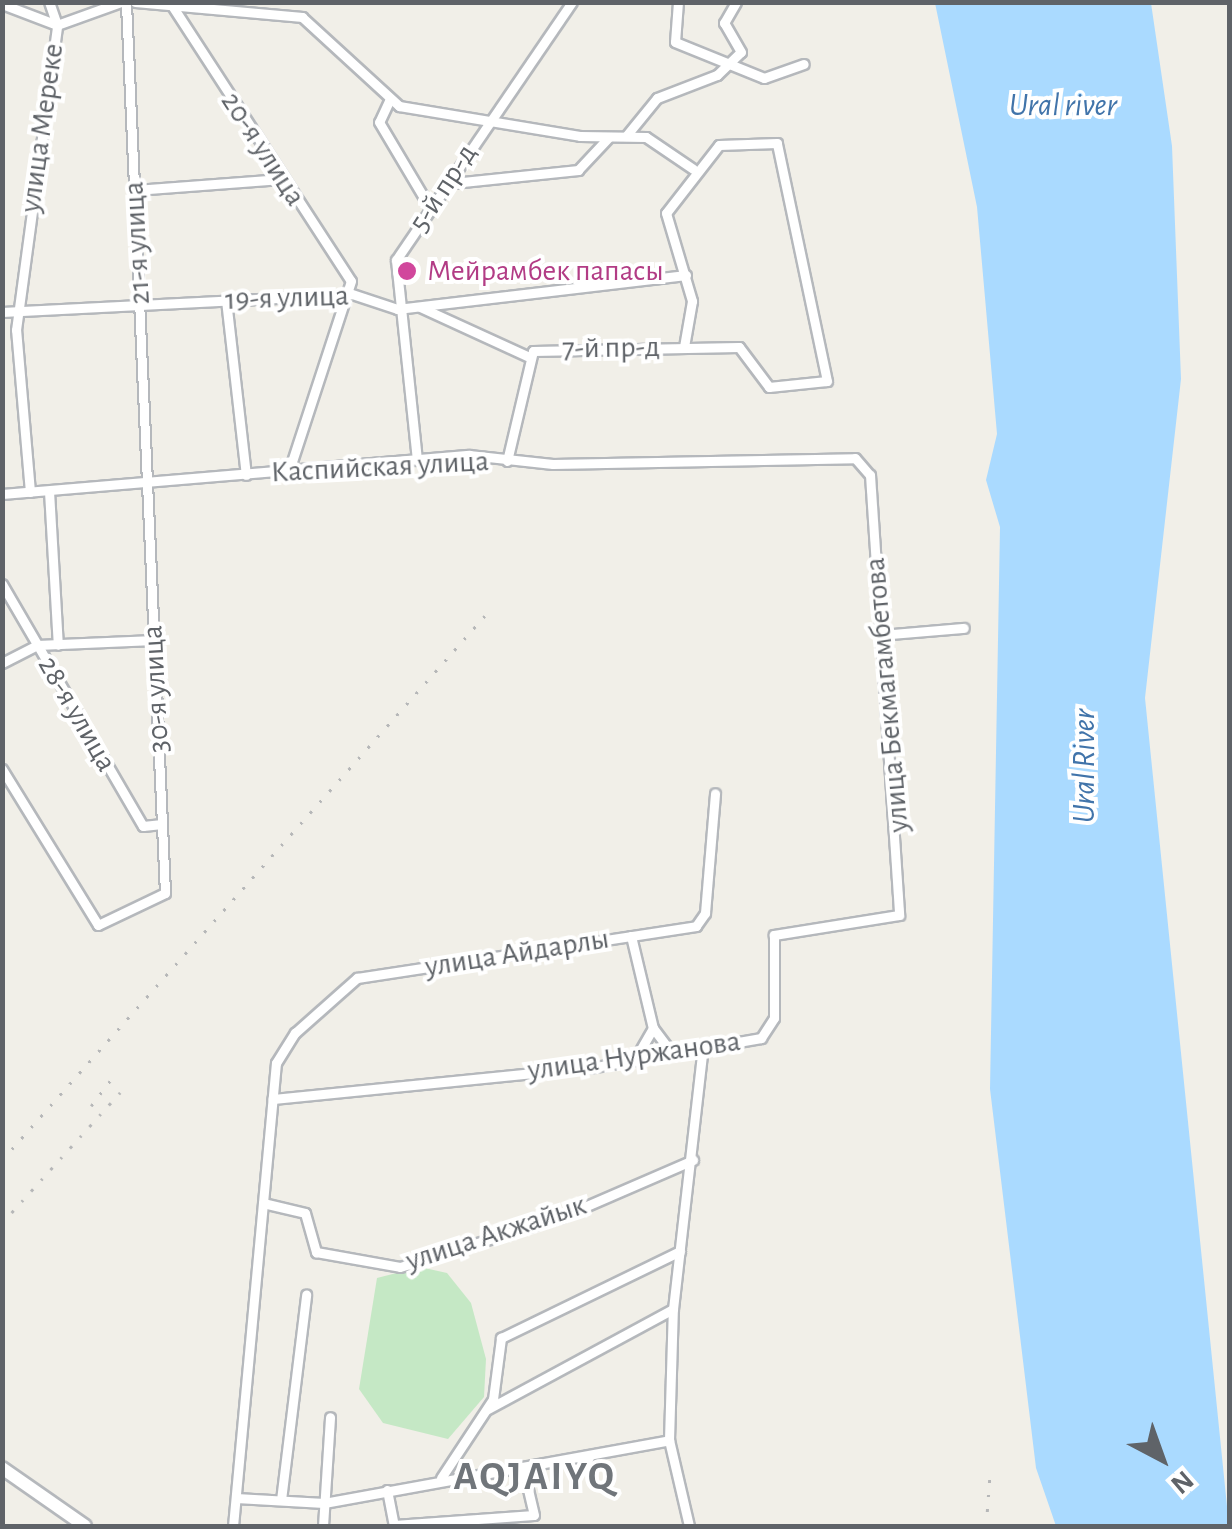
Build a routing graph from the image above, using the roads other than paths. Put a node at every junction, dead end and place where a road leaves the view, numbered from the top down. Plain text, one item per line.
1 (49, 2) edge
2 (124, 2) edge
3 (135, 2) edge
4 (572, 2) edge
5 (678, 2) edge
6 (736, 2) edge
7 (2, 4) edge
8 (171, 4) edge
9 (260, 8) edge
10 (56, 25) junction
11 (730, 63) junction
12 (804, 64) dead end
13 (389, 101) junction
14 (484, 120) junction
15 (626, 136) junction
16 (609, 137) junction
17 (693, 169) junction
18 (282, 180) junction
19 (453, 183) junction
20 (135, 190) junction
21 (430, 208) junction
22 (686, 275) junction
23 (352, 294) junction
24 (226, 300) junction
25 (140, 302) junction
26 (416, 306) junction
27 (397, 309) junction
28 (2, 312) edge
29 (18, 312) junction
30 (684, 347) junction
31 (526, 356) junction
32 (417, 460) junction
33 (506, 460) junction
34 (289, 471) junction
35 (870, 474) joint
36 (246, 475) junction
37 (147, 484) junction
38 (49, 491) junction
39 (30, 492) junction
40 (2, 494) edge
41 (2, 584) edge
42 (964, 628) dead end
43 (880, 635) junction
44 (154, 640) junction
45 (37, 645) junction
46 (58, 645) junction
47 (2, 663) edge
48 (2, 769) edge
49 (715, 793) dead end
50 (162, 824) junction
51 (899, 915) joint
52 (630, 936) junction
53 (653, 1028) junction
54 (703, 1047) junction
55 (670, 1052) junction
56 (635, 1058) junction
57 (273, 1099) junction
58 (693, 1160) junction
59 (264, 1203) junction
60 (680, 1251) junction
61 (306, 1295) dead end
62 (673, 1309) junction
63 (487, 1410) junction
64 (330, 1417) dead end
65 (669, 1440) junction
66 (2, 1468) edge
67 (523, 1468) junction
68 (441, 1478) junction
69 (387, 1490) junction
70 (236, 1498) junction
71 (281, 1500) junction
72 (324, 1503) junction
73 (534, 1514) junction
74 (85, 1526) edge
75 (234, 1526) edge
76 (323, 1526) edge
77 (394, 1526) edge
78 (538, 1526) edge
79 (689, 1526) edge

1 - 10 street, улица Мереке
2 - 10 street
2 - 20 street, 21-я улица
3 - 8 street
4 - 14 street, 5-й пр-д
5 - 11 street
6 - 11 street
7 - 10 street
8 - 9 street
8 - 18 street, 20-я улица
9 - 13 street
10 - 29 street, улица Мереке
11 - 12 street
11 - 15 street
13 - 14 street
13 - 21 street
14 - 16 street
14 - 19 street, 5-й пр-д
15 - 16 street
15 - 17 street
16 - 19 street
17 - 22 street
17 - 30 street
18 - 20 street
18 - 23 street, 20-я улица
19 - 21 street, 5-й пр-д
20 - 25 street, 21-я улица
21 - 27 street, 5-й пр-д
22 - 26 street, 19-я улица
22 - 30 street
23 - 24 street, 19-я улица
23 - 27 street, 19-я улица
23 - 34 street
24 - 25 street, 19-я улица
24 - 36 street
25 - 29 street, 19-я улица
25 - 37 street, 21-я улица
26 - 27 street, 19-я улица
26 - 31 street
27 - 32 street, 5-й пр-д
28 - 29 street, 19-я улица
29 - 39 street, улица Мереке
30 - 31 street, 7-й пр-д
31 - 33 street, 7-й пр-д
32 - 33 street, Каспийская улица
32 - 34 street, Каспийская улица
33 - 35 street, Каспийская улица
34 - 36 street, Каспийская улица
35 - 43 street, улица Бекмагамбетова
36 - 37 street, Каспийская улица
37 - 38 street, Каспийская улица
37 - 44 street, 30-я улица
38 - 39 street, Каспийская улица
38 - 46 street
39 - 40 street, Каспийская улица
41 - 45 street, 28-я улица
42 - 43 street
43 - 51 street, улица Бекмагамбетова
44 - 46 street
44 - 50 street, 30-я улица
45 - 46 street
45 - 47 street
45 - 50 street, 28-я улица
48 - 50 street, 30-я улица
49 - 52 street, улица Айдарлы
51 - 54 street, улица Нуржанова
52 - 53 street
52 - 57 street, улица Айдарлы
53 - 55 street
53 - 56 street
54 - 55 street, улица Нуржанова
54 - 58 street
55 - 56 street, улица Нуржанова
56 - 57 street, улица Нуржанова
57 - 59 street, улица Айдарлы
58 - 59 street, улица Акжайык
58 - 60 street
59 - 70 street, улица Айдарлы
60 - 62 street
60 - 63 street
61 - 71 street
62 - 63 street
62 - 65 street
63 - 68 street
64 - 72 street
65 - 67 street
65 - 79 street
66 - 74 main road
67 - 68 street
67 - 73 street
68 - 69 street
69 - 72 street
69 - 77 street
70 - 71 street
70 - 75 street, улица Айдарлы
71 - 72 street
72 - 76 street
73 - 77 street
73 - 78 street

